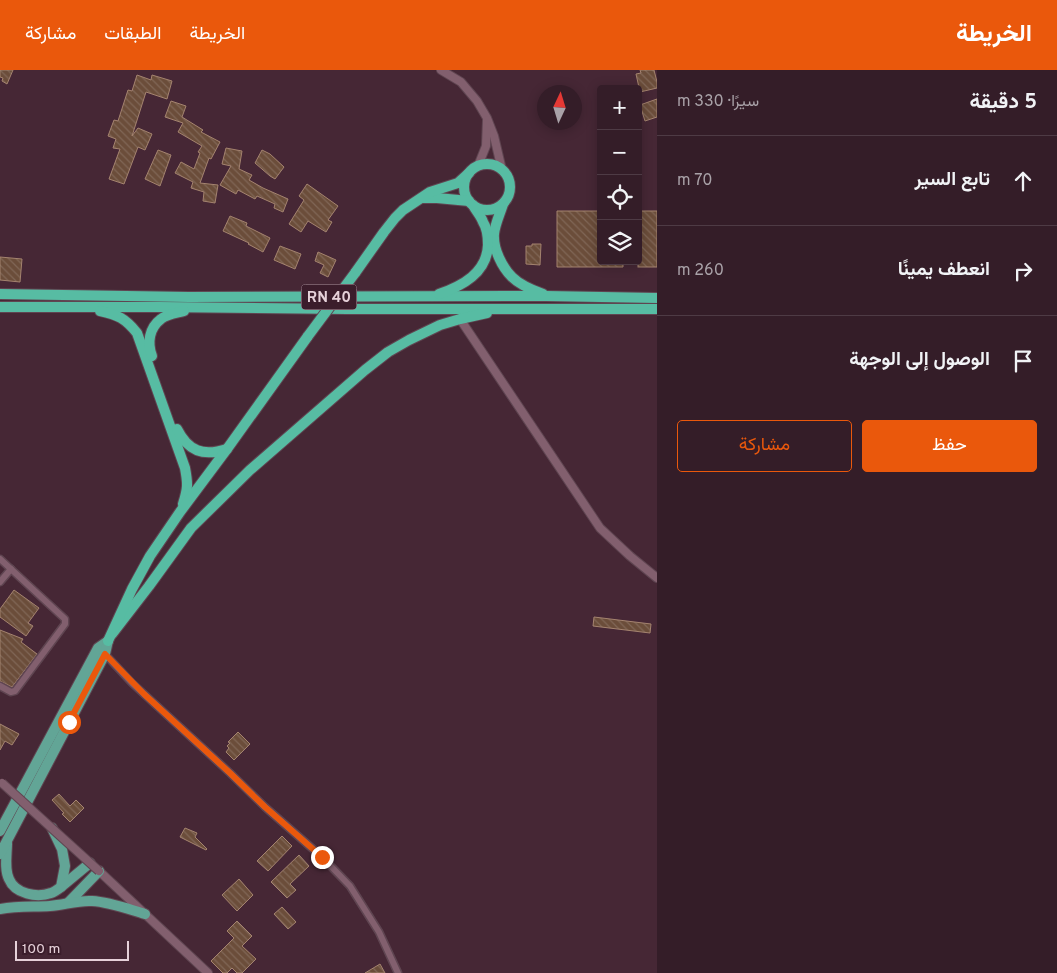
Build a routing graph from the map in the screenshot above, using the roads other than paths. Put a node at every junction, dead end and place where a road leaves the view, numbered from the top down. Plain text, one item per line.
1 (441, 70) edge
2 (487, 118) junction
3 (478, 166) junction
4 (502, 170) junction
5 (469, 174) junction
6 (420, 198) junction
7 (470, 203) junction
8 (503, 204) junction
9 (0, 294) edge
10 (546, 296) junction
11 (431, 297) junction
12 (657, 298) edge
13 (82, 306) junction
14 (0, 307) edge
15 (201, 308) junction
16 (519, 309) junction
17 (657, 309) edge
18 (460, 319) junction
19 (227, 449) junction
20 (180, 512) junction
21 (0, 559) edge
22 (11, 569) junction
23 (657, 578) edge
24 (0, 582) edge
25 (110, 638) junction
26 (102, 651) junction
27 (0, 686) edge
28 (1, 782) edge
29 (52, 828) junction
30 (0, 831) edge
31 (7, 842) junction
32 (0, 854) edge
33 (90, 863) junction
34 (99, 871) junction
35 (61, 887) junction
36 (69, 902) junction
37 (0, 908) edge
38 (145, 914) junction
39 (208, 973) edge
40 (398, 973) edge

1 - 2 street
2 - 3 street
2 - 4 street
3 - 4 highway
3 - 5 highway
4 - 8 highway
5 - 6 highway
5 - 7 highway
6 - 7 highway
6 - 19 highway, bridge
7 - 8 highway
7 - 11 highway
8 - 10 highway
9 - 11 highway, RN 40
10 - 11 highway, RN 40
10 - 12 highway, RN 40
13 - 14 highway, RN 40
13 - 15 highway, RN 40
13 - 20 highway
15 - 16 highway, RN 40
15 - 19 highway
16 - 17 highway, RN 40
16 - 18 highway
18 - 23 street
18 - 25 highway
19 - 20 highway
20 - 25 highway
21 - 22 street
22 - 24 street
22 - 27 street
25 - 26 main road
26 - 30 main road
26 - 31 main road
26 - 40 street
28 - 29 street, bridge
29 - 33 street, bridge
29 - 35 main road
31 - 32 main road
31 - 35 main road
33 - 34 street, bridge
33 - 35 main road
34 - 36 main road
34 - 38 street
36 - 37 main road
36 - 38 main road
38 - 39 street

